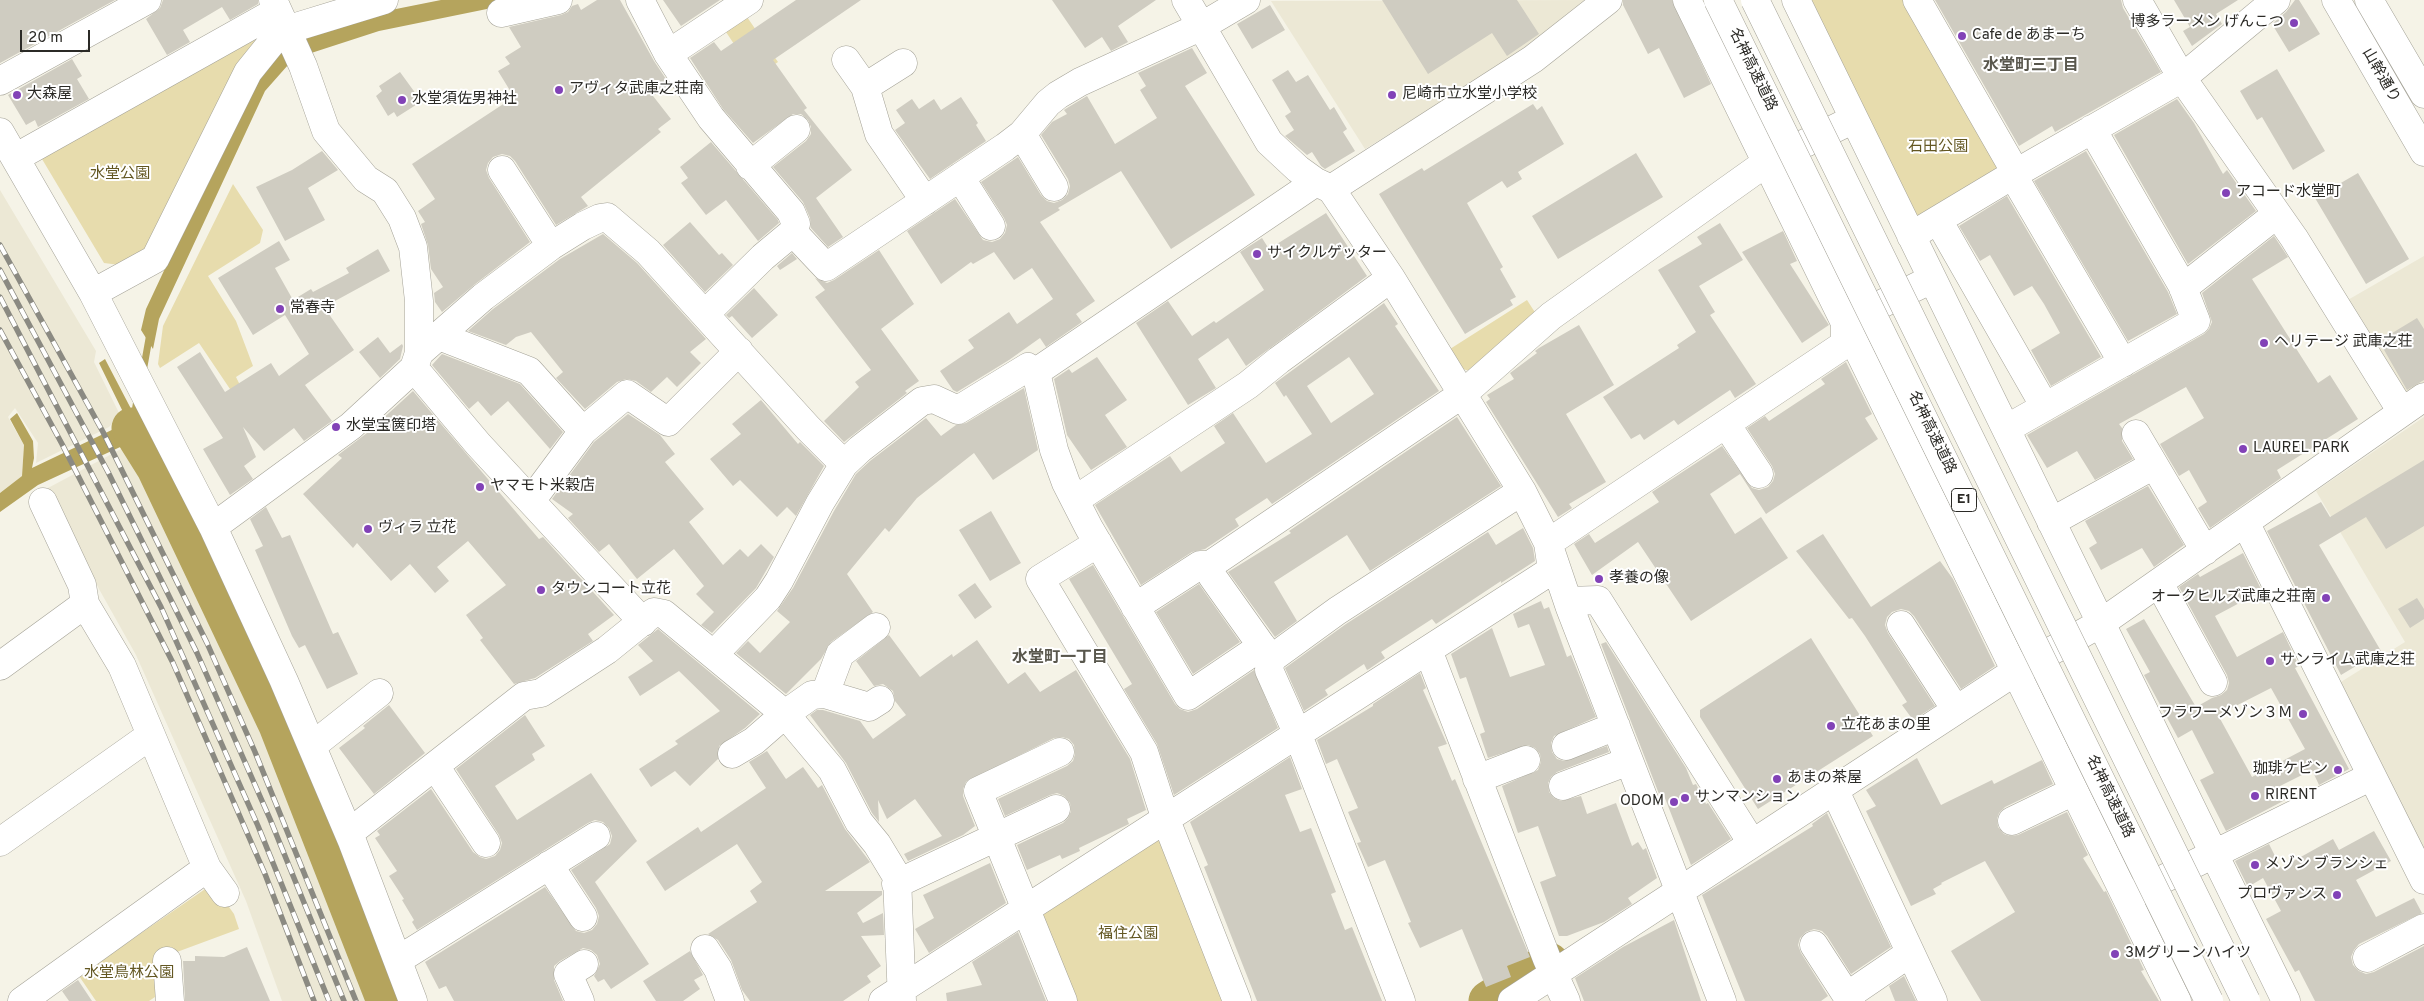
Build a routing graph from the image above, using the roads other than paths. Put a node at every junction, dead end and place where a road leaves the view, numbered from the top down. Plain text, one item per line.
1 (147, 0) edge
2 (384, 0) edge
3 (558, 0) edge
4 (640, 0) edge
5 (749, 0) edge
6 (1186, 0) edge
7 (1246, 0) edge
8 (1608, 0) edge
9 (1688, 0) edge
10 (1718, 0) edge
11 (1755, 0) edge
12 (1796, 0) edge
13 (1918, 0) edge
14 (2138, 0) edge
15 (2276, 0) edge
16 (2336, 0) edge
17 (2369, 0) edge
18 (501, 12) dead end
19 (282, 19) edge
20 (1202, 26) junction
21 (668, 54) junction
22 (846, 60) dead end
23 (903, 63) dead end
24 (2182, 78) junction
25 (0, 81) edge
26 (865, 87) junction
27 (2424, 94) edge
28 (1854, 119) junction
29 (2092, 128) junction
30 (796, 129) dead end
31 (0, 132) edge
32 (1022, 134) junction
33 (2424, 152) edge
34 (15, 158) junction
35 (1767, 162) junction
36 (750, 166) junction
37 (502, 170) dead end
38 (2016, 173) junction
39 (960, 177) junction
40 (1323, 185) junction
41 (1054, 187) dead end
42 (925, 201) junction
43 (2277, 214) junction
44 (1938, 220) junction
45 (991, 226) dead end
46 (793, 232) junction
47 (1911, 236) junction
48 (551, 246) junction
49 (1391, 278) junction
50 (1932, 279) junction
51 (2183, 288) junction
52 (93, 293) junction
53 (705, 314) junction
54 (1845, 322) junction
55 (739, 351) junction
56 (424, 352) junction
57 (2123, 363) junction
58 (1036, 372) junction
59 (1464, 393) junction
60 (2413, 404) edge
61 (2045, 407) junction
62 (1726, 424) junction
63 (2006, 429) junction
64 (583, 431) junction
65 (2136, 434) dead end
66 (844, 464) junction
67 (2154, 465) junction
68 (1759, 474) dead end
69 (1522, 490) junction
70 (1075, 500) junction
71 (531, 501) junction
72 (43, 502) dead end
73 (2051, 522) junction
74 (2246, 524) junction
75 (213, 527) junction
76 (1548, 543) junction
77 (1098, 544) junction
78 (2206, 551) junction
79 (1210, 565) junction
80 (2159, 583) junction
81 (1568, 601) junction
82 (85, 604) junction
83 (1135, 607) junction
84 (643, 622) junction
85 (2101, 624) junction
86 (1900, 625) dead end
87 (876, 628) dead end
88 (1428, 650) junction
89 (1267, 652) junction
90 (714, 654) junction
91 (3, 659) edge
92 (2016, 671) junction
93 (2212, 682) dead end
94 (379, 693) dead end
95 (825, 694) junction
96 (880, 700) dead end
97 (1956, 710) junction
98 (785, 714) junction
99 (1616, 726) junction
100 (151, 735) junction
101 (1298, 735) junction
102 (312, 746) junction
103 (1566, 746) dead end
104 (1060, 752) dead end
105 (732, 754) dead end
106 (1526, 760) dead end
107 (1629, 761) junction
108 (435, 766) junction
109 (2372, 776) junction
110 (1477, 779) junction
111 (1563, 786) dead end
112 (1834, 790) junction
113 (2074, 790) junction
114 (1056, 809) dead end
115 (1166, 820) junction
116 (2012, 821) dead end
117 (349, 834) junction
118 (596, 836) dead end
119 (997, 838) junction
120 (0, 842) edge
121 (486, 843) dead end
122 (1752, 843) junction
123 (2215, 854) junction
124 (549, 866) junction
125 (207, 868) junction
126 (2424, 880) edge
127 (896, 884) junction
128 (1680, 892) junction
129 (225, 893) dead end
130 (2126, 897) junction
131 (1027, 910) junction
132 (583, 917) dead end
133 (2424, 928) edge
134 (1814, 945) dead end
135 (705, 949) dead end
136 (1910, 953) junction
137 (2366, 958) dead end
138 (398, 960) junction
139 (167, 961) dead end
140 (584, 964) dead end
141 (1550, 966) junction
142 (895, 997) edge
143 (1849, 998) edge
144 (22, 1001) edge
145 (170, 1001) edge
146 (413, 1001) edge
147 (580, 1001) edge
148 (730, 1001) edge
149 (1063, 1001) edge
150 (1237, 1001) edge
151 (1401, 1001) edge
152 (1512, 1001) edge
153 (1566, 1001) edge
154 (1722, 1001) edge
155 (1933, 1001) edge
156 (2177, 1001) edge
157 (2209, 1001) edge
158 (2246, 1001) edge
159 (2286, 1001) edge

1 - 25 main road
2 - 19 main road
3 - 18 main road
4 - 21 main road
5 - 21 main road
6 - 20 main road
7 - 20 main road
8 - 40 main road
9 - 35 main road
10 - 157 main road, 名神高速道路 / E1, bridge
11 - 158 main road, E1, bridge
12 - 28 main road
13 - 38 main road
14 - 24 main road
15 - 24 main road
16 - 33 main road, 山幹通り
17 - 27 main road, 山幹通り
19 - 34 main road
19 - 52 main road
19 - 56 main road
20 - 32 main road
20 - 40 main road
21 - 36 main road
22 - 26 main road
23 - 26 main road
24 - 29 main road
24 - 43 main road
26 - 42 main road
28 - 35 main road
28 - 47 main road
29 - 38 main road
29 - 51 main road
30 - 36 main road
31 - 34 main road
32 - 39 main road
32 - 41 main road
34 - 52 main road
35 - 54 main road
35 - 59 main road
36 - 46 main road
37 - 48 main road
38 - 44 main road
38 - 57 main road
39 - 42 main road
39 - 45 main road
40 - 49 main road
40 - 58 main road
42 - 46 main road
43 - 51 main road
43 - 60 main road
44 - 47 main road
44 - 61 main road
46 - 53 main road
47 - 50 main road
48 - 53 main road
48 - 56 main road
49 - 59 main road
49 - 70 main road
50 - 54 main road
50 - 63 main road
51 - 57 main road
52 - 75 main road
53 - 55 main road
54 - 62 main road
54 - 92 main road
55 - 64 main road
55 - 66 main road
56 - 64 main road
56 - 71 main road
56 - 75 main road
57 - 61 main road
58 - 66 main road
58 - 70 main road
59 - 69 main road
59 - 79 main road
60 - 74 main road
61 - 63 main road
62 - 68 main road
62 - 76 main road
63 - 73 main road
64 - 71 main road
65 - 67 main road
66 - 90 main road
67 - 73 main road
67 - 78 main road
69 - 76 main road
69 - 89 main road
70 - 77 main road
71 - 84 main road
72 - 82 main road
73 - 85 main road
74 - 78 main road
74 - 109 main road
75 - 102 main road
76 - 81 main road
76 - 88 main road
77 - 83 main road
77 - 115 main road
78 - 80 main road
79 - 83 main road
79 - 89 main road
80 - 85 main road
80 - 93 main road
81 - 99 main road
81 - 122 main road
82 - 91 main road
82 - 100 main road
83 - 89 main road
84 - 90 main road
84 - 108 main road
85 - 92 main road
85 - 123 main road
86 - 97 main road
87 - 95 main road
88 - 101 main road
88 - 110 main road
89 - 101 main road
90 - 98 main road
92 - 97 main road
92 - 113 main road
94 - 102 main road
95 - 96 main road
95 - 98 main road
97 - 112 main road
98 - 105 main road
98 - 127 main road
99 - 103 main road
99 - 107 main road
100 - 120 main road
100 - 125 main road
101 - 115 main road
101 - 151 main road
102 - 117 main road
104 - 119 main road
106 - 110 main road
107 - 111 main road
107 - 128 main road
108 - 117 main road
108 - 121 main road
109 - 123 main road
109 - 126 main road
110 - 141 main road
112 - 122 main road
112 - 136 main road
113 - 116 main road
113 - 130 main road
114 - 119 main road
115 - 131 main road
115 - 150 main road
117 - 138 main road
118 - 124 main road
119 - 127 main road
119 - 131 main road
122 - 128 main road
123 - 130 main road
123 - 159 main road
124 - 132 main road
124 - 138 main road
125 - 129 main road
125 - 144 main road
127 - 142 main road
128 - 141 main road
128 - 154 main road
130 - 156 main road
131 - 142 main road
131 - 149 main road
133 - 137 main road
134 - 143 main road
135 - 148 main road
136 - 143 main road
136 - 155 main road
138 - 146 main road
139 - 145 main road
140 - 147 main road
141 - 152 main road
141 - 153 main road

